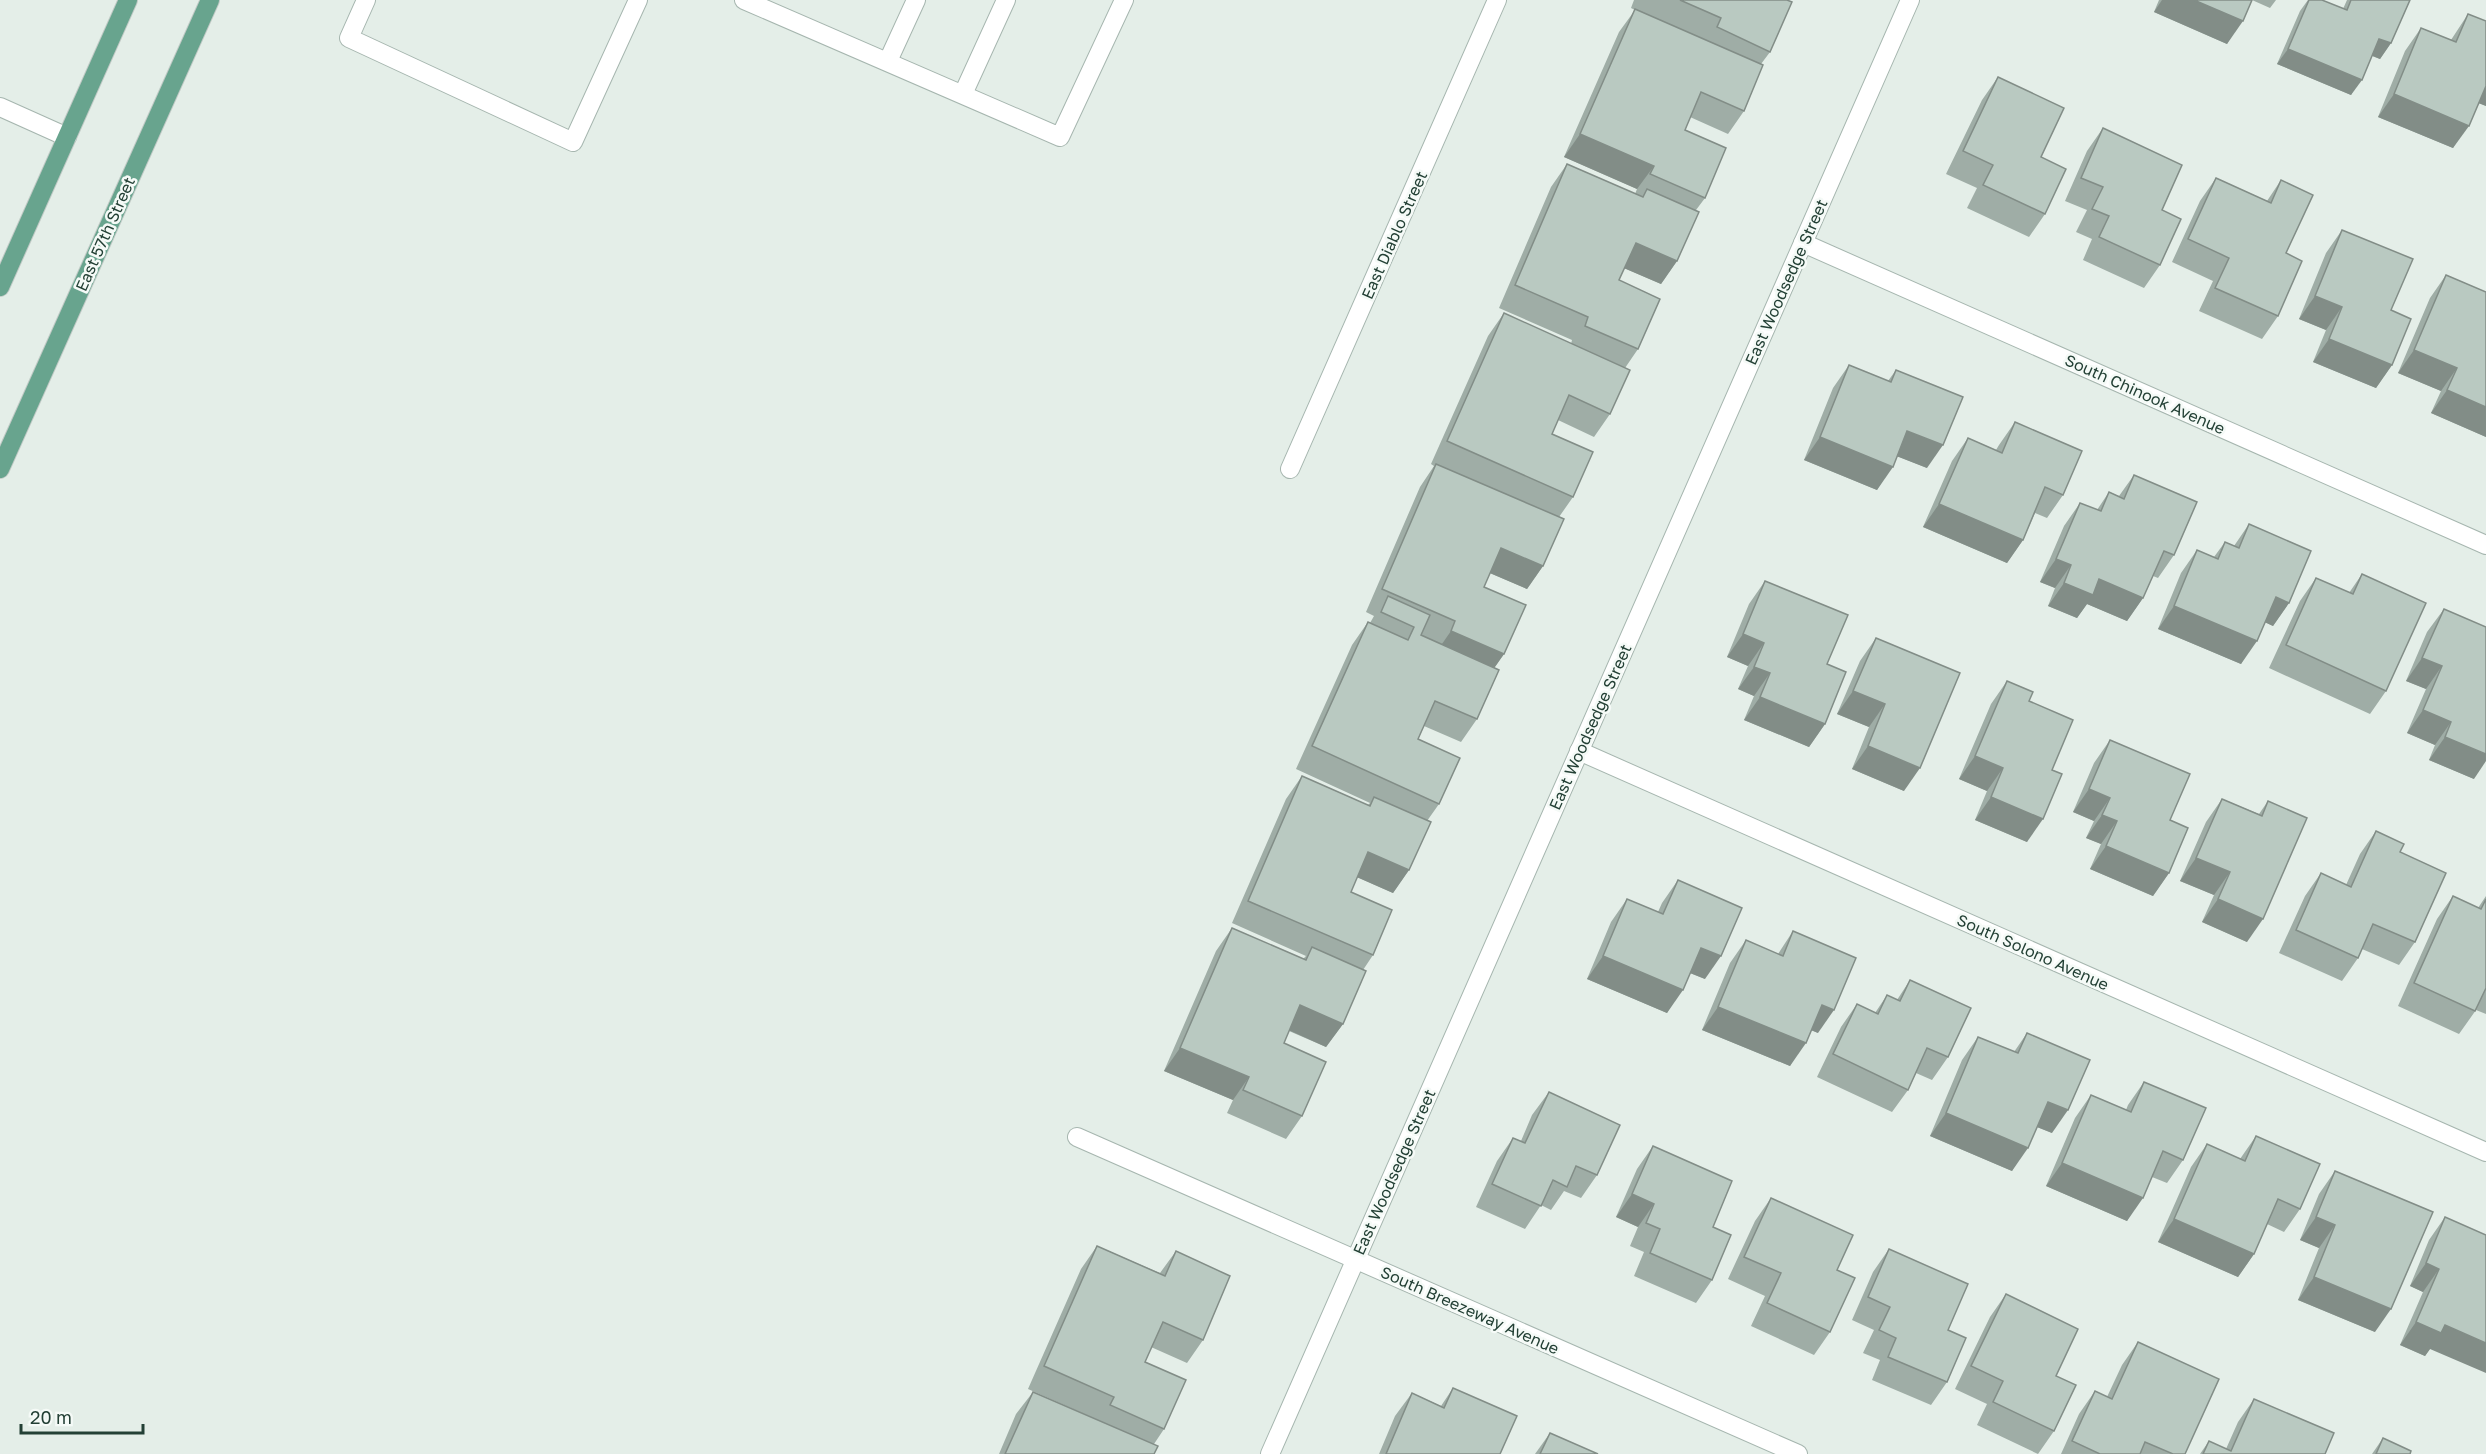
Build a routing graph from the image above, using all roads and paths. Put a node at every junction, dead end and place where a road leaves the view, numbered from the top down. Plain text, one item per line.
1 (128, 0) edge
2 (210, 0) edge
3 (366, 0) edge
4 (638, 0) edge
5 (744, 0) edge
6 (916, 0) edge
7 (1006, 0) edge
8 (1124, 0) edge
9 (1497, 0) edge
10 (1910, 0) edge
11 (888, 61) junction
12 (963, 94) junction
13 (0, 107) edge
14 (68, 136) junction
15 (1803, 243) junction
16 (0, 287) edge
17 (0, 469) edge
18 (1290, 469) dead end
19 (2486, 545) edge
20 (1579, 752) junction
21 (1077, 1137) dead end
22 (2486, 1152) edge
23 (1355, 1259) junction
24 (1270, 1454) edge
25 (1798, 1454) edge

1 - 14 main road
2 - 17 main road, East 57th Street
3 - 4 street
5 - 11 street
6 - 11 street
7 - 12 street
8 - 12 street
9 - 18 street, East Diablo Street
10 - 15 street, East Woodsedge Street
11 - 12 street
13 - 14 street
14 - 16 main road
15 - 19 street, South Chinook Avenue
15 - 20 street, East Woodsedge Street
20 - 22 street, South Solono Avenue
20 - 23 street, East Woodsedge Street
21 - 23 street, South Breezeway Avenue
23 - 24 street, East Woodsedge Street
23 - 25 street, South Breezeway Avenue

